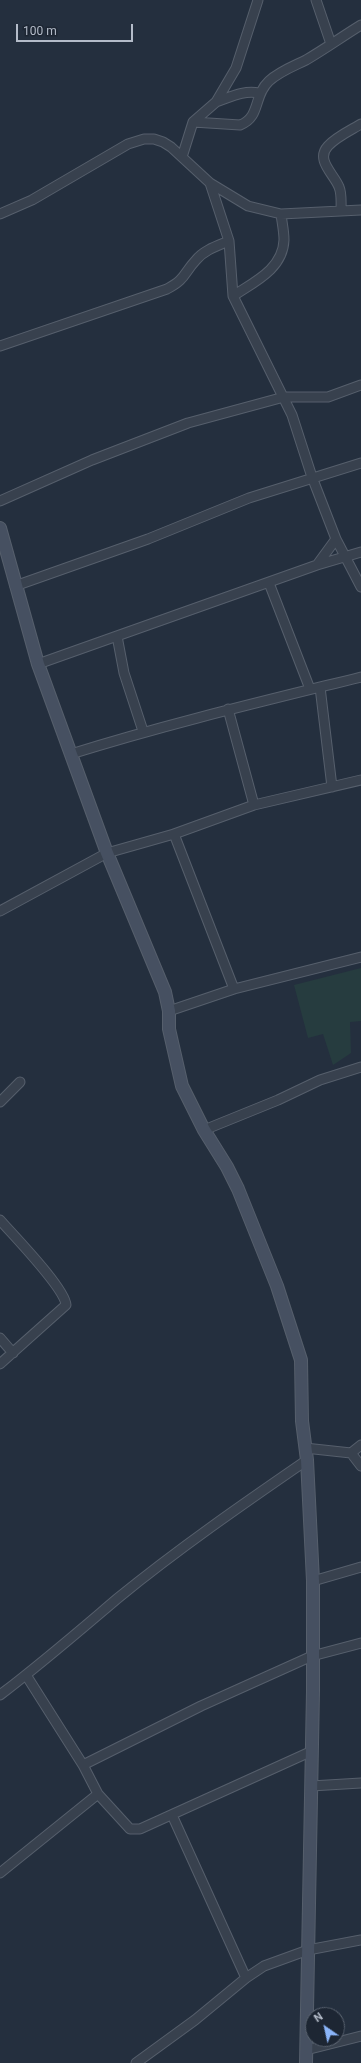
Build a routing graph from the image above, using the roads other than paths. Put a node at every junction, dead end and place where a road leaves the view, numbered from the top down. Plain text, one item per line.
1 (258, 0) edge
2 (316, 0) edge
3 (361, 25) edge
4 (331, 44) junction
5 (259, 93) junction
6 (216, 102) junction
7 (193, 122) junction
8 (361, 124) edge
9 (182, 157) junction
10 (210, 183) junction
11 (361, 210) edge
12 (341, 211) junction
13 (0, 214) edge
14 (281, 214) junction
15 (229, 240) junction
16 (233, 296) junction
17 (0, 346) edge
18 (361, 385) edge
19 (284, 397) junction
20 (361, 463) edge
21 (312, 477) junction
22 (0, 500) edge
23 (0, 528) edge
24 (336, 539) junction
25 (2, 541) edge
26 (361, 552) edge
27 (345, 558) junction
28 (317, 565) junction
29 (269, 583) junction
30 (15, 586) junction
31 (361, 587) edge
32 (117, 636) junction
33 (38, 664) junction
34 (361, 677) edge
35 (320, 687) junction
36 (310, 689) junction
37 (228, 708) junction
38 (144, 732) junction
39 (71, 754) junction
40 (361, 780) edge
41 (332, 787) junction
42 (254, 805) junction
43 (174, 834) junction
44 (107, 853) junction
45 (0, 912) edge
46 (361, 957) edge
47 (234, 989) junction
48 (169, 1010) junction
49 (361, 1067) edge
50 (20, 1082) dead end
51 (0, 1102) edge
52 (204, 1130) junction
53 (0, 1220) edge
54 (0, 1338) edge
55 (13, 1353) junction
56 (0, 1364) edge
57 (361, 1445) edge
58 (351, 1453) junction
59 (306, 1454) junction
60 (361, 1466) edge
61 (361, 1568) edge
62 (313, 1581) junction
63 (361, 1643) edge
64 (312, 1656) junction
65 (26, 1675) junction
66 (0, 1695) edge
67 (312, 1751) junction
68 (83, 1765) junction
69 (361, 1783) edge
70 (311, 1786) junction
71 (98, 1794) junction
72 (172, 1815) junction
73 (0, 1873) edge
74 (361, 1940) edge
75 (308, 1950) junction
76 (246, 1978) junction
77 (361, 2036) edge
78 (306, 2050) junction
79 (136, 2063) edge
80 (306, 2063) edge

1 - 6 street
2 - 4 street
3 - 4 street
4 - 5 street
5 - 6 street
5 - 7 street
6 - 7 street
7 - 9 street
8 - 12 street
9 - 10 street
9 - 13 street
10 - 14 street
10 - 15 street
11 - 12 street
12 - 14 street
14 - 16 street
15 - 16 street
15 - 17 street
16 - 19 street
18 - 19 street
19 - 21 street
19 - 22 street
20 - 21 street
21 - 24 street
21 - 30 street
23 - 25 street
24 - 27 street
24 - 28 street
25 - 30 street
26 - 27 street
27 - 28 street
27 - 31 street
28 - 29 street
29 - 32 street
29 - 36 street
30 - 33 street
32 - 33 street
32 - 38 street
33 - 39 street
34 - 35 street
35 - 36 street
35 - 41 street
36 - 37 street
37 - 38 street
37 - 42 street
38 - 39 street
39 - 44 street
40 - 41 street
41 - 42 street
42 - 43 street
43 - 44 street
43 - 47 street
44 - 45 street
44 - 48 street
46 - 47 street
47 - 48 street
48 - 52 street
49 - 52 street
50 - 51 street
52 - 59 street
53 - 55 street
54 - 55 street
55 - 56 street
57 - 58 street
58 - 59 street
58 - 60 street
59 - 62 street
59 - 65 street
61 - 62 street
62 - 64 street
63 - 64 street
64 - 67 street
64 - 68 street
65 - 66 street
65 - 68 street
67 - 70 street
67 - 72 street
68 - 71 street
69 - 70 street
70 - 75 street
71 - 72 street
71 - 73 street
72 - 76 street
74 - 75 street
75 - 76 street
75 - 78 street
76 - 79 street
77 - 78 street
78 - 80 street

